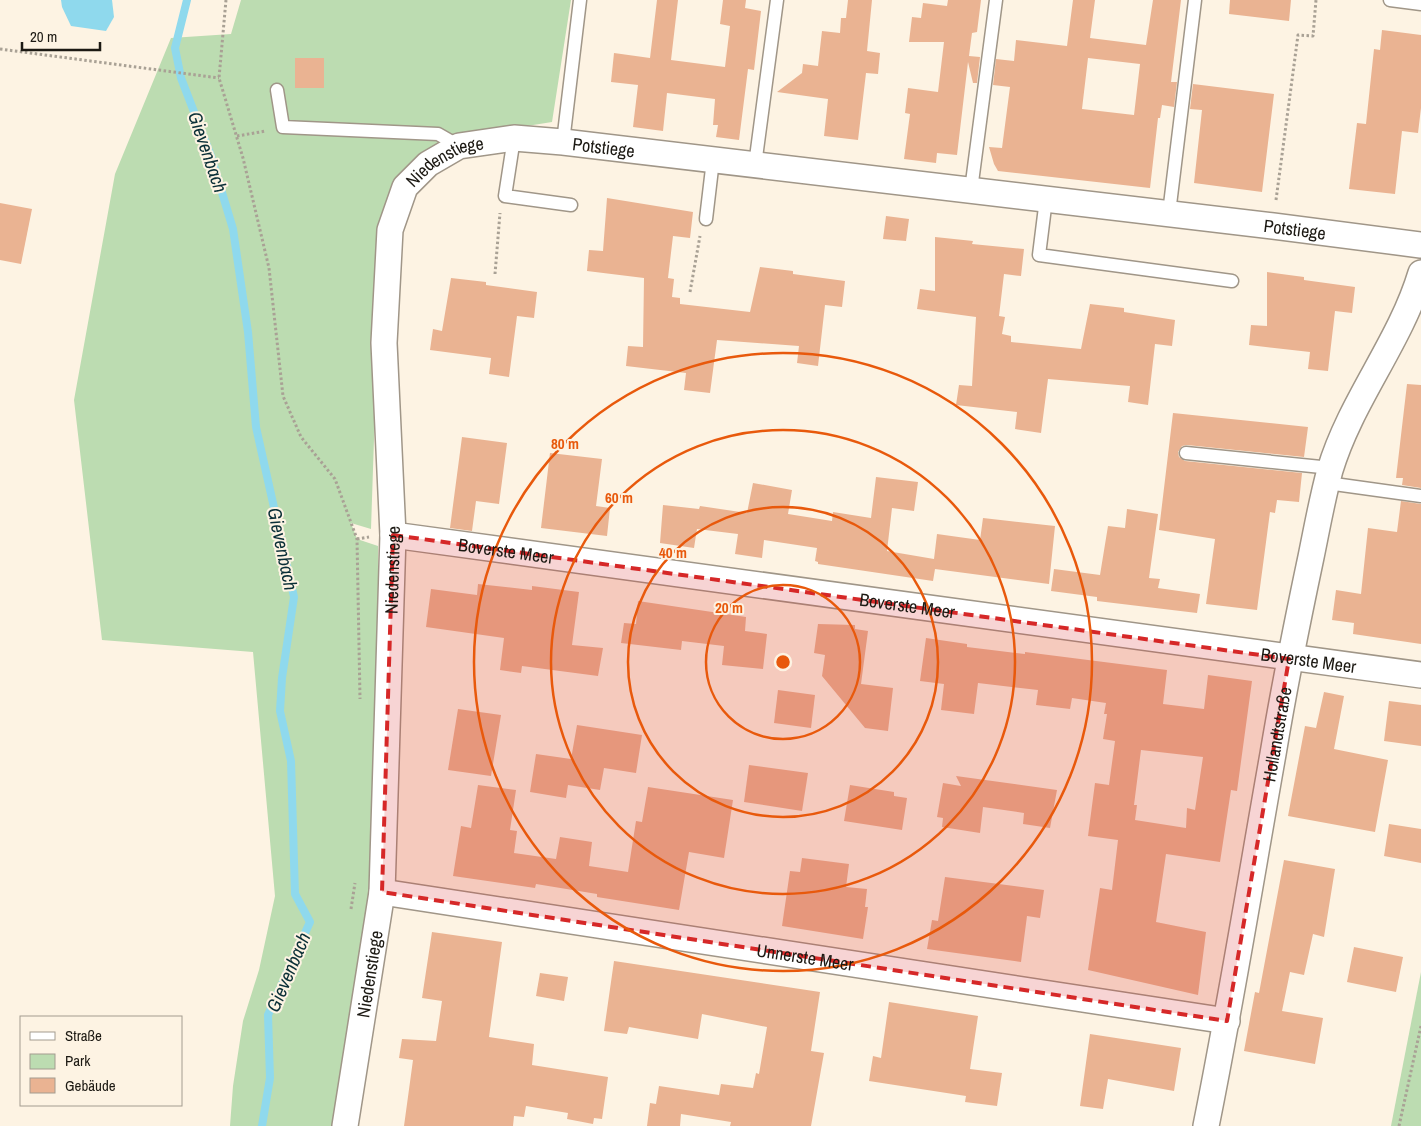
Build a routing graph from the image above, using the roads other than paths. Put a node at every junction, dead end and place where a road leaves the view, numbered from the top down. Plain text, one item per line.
1 (580, 0) edge
2 (777, 0) edge
3 (996, 0) edge
4 (1195, 0) edge
5 (1390, 0) edge
6 (1421, 4) edge
7 (277, 90) dead end
8 (514, 138) junction
9 (563, 142) junction
10 (459, 146) junction
11 (713, 160) junction
12 (756, 165) junction
13 (971, 190) junction
14 (1046, 199) junction
15 (571, 205) dead end
16 (1169, 213) junction
17 (706, 219) road end
18 (1421, 245) edge
19 (1421, 273) edge
20 (1232, 281) dead end
21 (1186, 453) dead end
22 (1329, 475) junction
23 (1421, 496) edge
24 (393, 535) junction
25 (1289, 658) junction
26 (1421, 675) edge
27 (382, 892) junction
28 (1227, 1022) junction
29 (345, 1126) edge
30 (1206, 1126) edge

1 - 9 lane, Potstiege
2 - 12 lane
3 - 13 lane
4 - 16 lane
5 - 6 lane
7 - 10 lane
8 - 9 street, Niedenstiege
8 - 10 street, Niedenstiege
8 - 15 lane
9 - 11 street, Potstiege
10 - 24 street, Niedenstiege
11 - 12 street, Potstiege
11 - 17 lane
12 - 13 street, Potstiege
13 - 14 street, Potstiege
14 - 16 street, Potstiege
14 - 20 lane
16 - 18 street, Potstiege
19 - 22 street, Hollandtstraße
21 - 22 lane
22 - 23 lane
22 - 25 street, Hollandtstraße
24 - 25 street, Boverste Meer
24 - 27 street, Niedenstiege
25 - 26 street, Boverste Meer
25 - 28 street, Hollandtstraße
27 - 28 street, Unnerste Meer
27 - 29 street, Niedenstiege
28 - 30 street, Hollandtstraße

